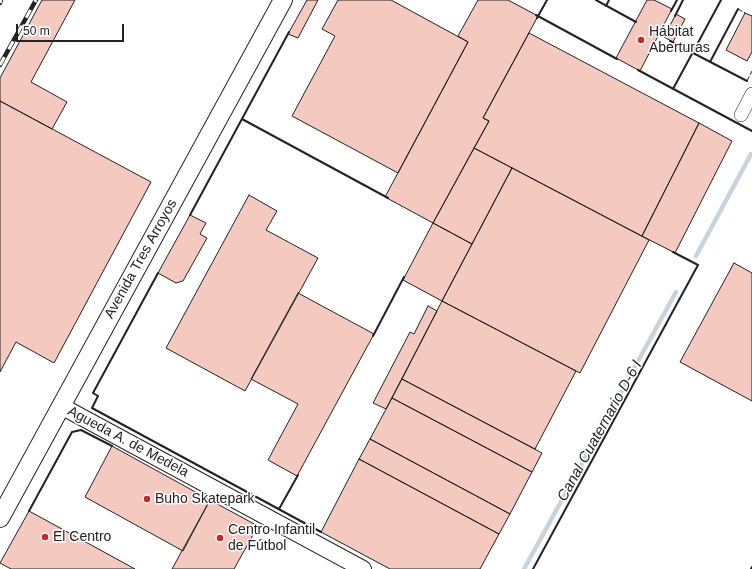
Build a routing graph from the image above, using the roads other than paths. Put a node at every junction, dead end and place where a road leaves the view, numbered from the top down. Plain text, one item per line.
1 (283, 0) edge
2 (752, 94) edge
3 (741, 115) dead end
4 (61, 406) junction
5 (0, 518) edge
6 (362, 569) edge

1 - 4 main road, Avenida Tres Arroyos
2 - 3 street
4 - 5 main road, Avenida Tres Arroyos
4 - 6 street, Agueda A. de Medela

